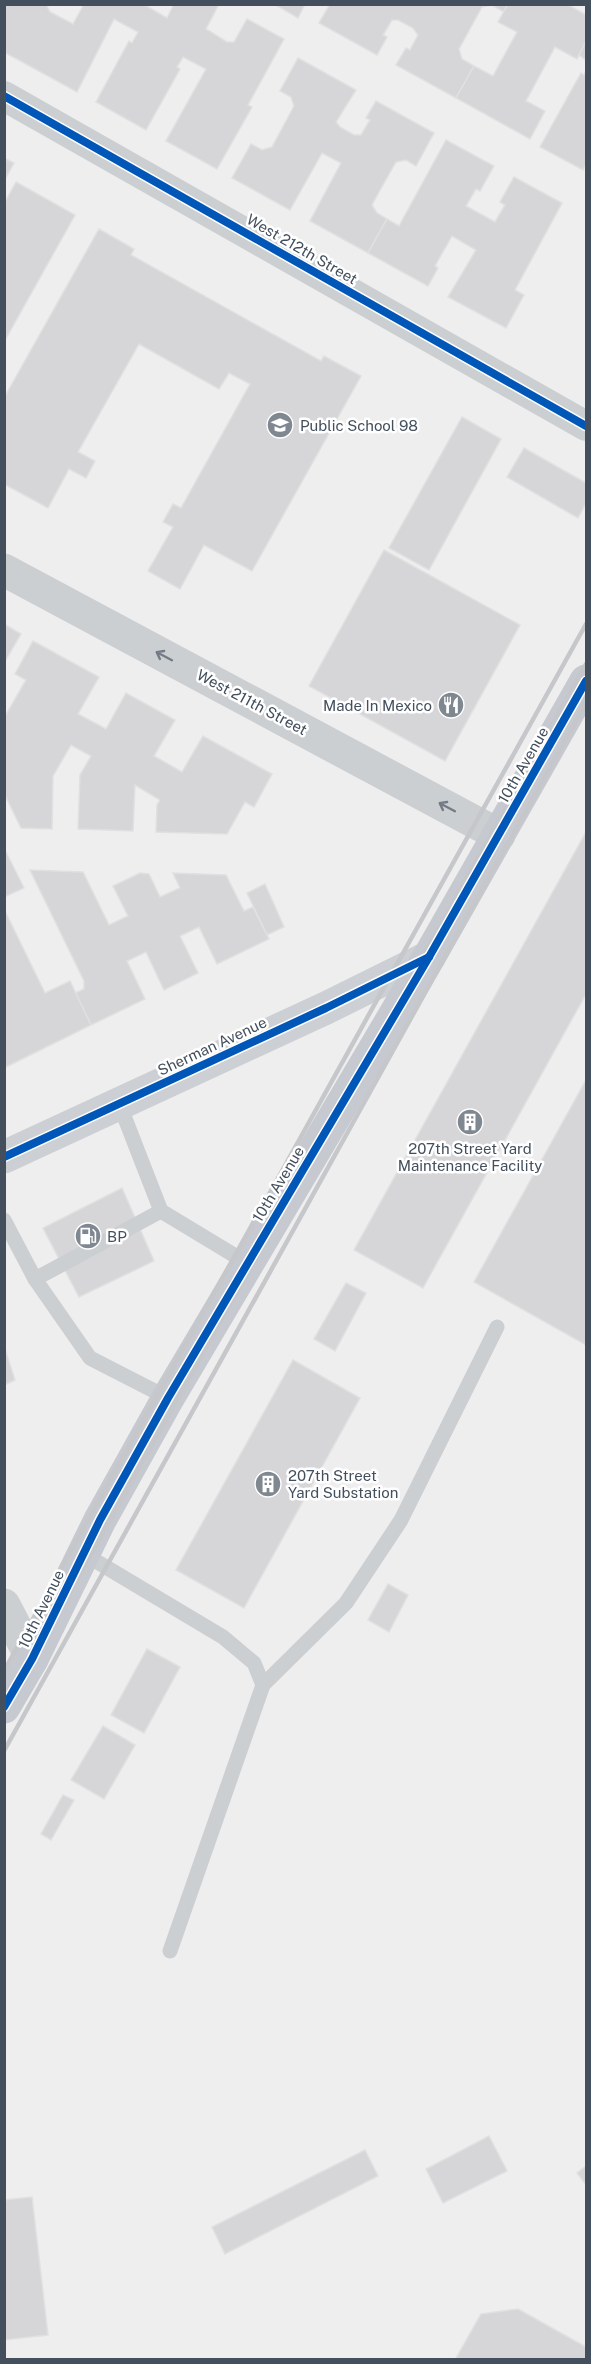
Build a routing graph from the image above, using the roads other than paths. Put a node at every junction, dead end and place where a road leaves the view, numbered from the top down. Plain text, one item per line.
1 (4, 96) edge
2 (586, 426) edge
3 (4, 570) edge
4 (586, 681) edge
5 (499, 835) junction
6 (429, 957) junction
7 (119, 1103) junction
8 (4, 1157) edge
9 (161, 1211) junction
10 (4, 1220) edge
11 (247, 1263) junction
12 (36, 1279) junction
13 (497, 1327) dead end
14 (168, 1398) junction
15 (84, 1554) junction
16 (4, 1605) edge
17 (32, 1659) junction
18 (263, 1685) junction
19 (4, 1707) edge
20 (170, 1951) dead end

1 - 2 street, West 212th Street
5 -> 3 street, West 211th Street
4 - 5 main road, 10th Avenue
5 - 6 main road, 10th Avenue
6 - 7 main road, Sherman Avenue
6 - 11 main road, 10th Avenue
7 - 8 main road, Sherman Avenue
7 - 9 lane
9 - 11 lane
9 - 12 lane
10 - 12 lane
11 - 14 main road, 10th Avenue
12 - 14 lane
13 - 18 lane
14 - 15 main road, 10th Avenue
15 - 17 main road, 10th Avenue
15 - 18 lane
16 - 17 street
17 - 19 main road, 10th Avenue
18 - 20 lane

